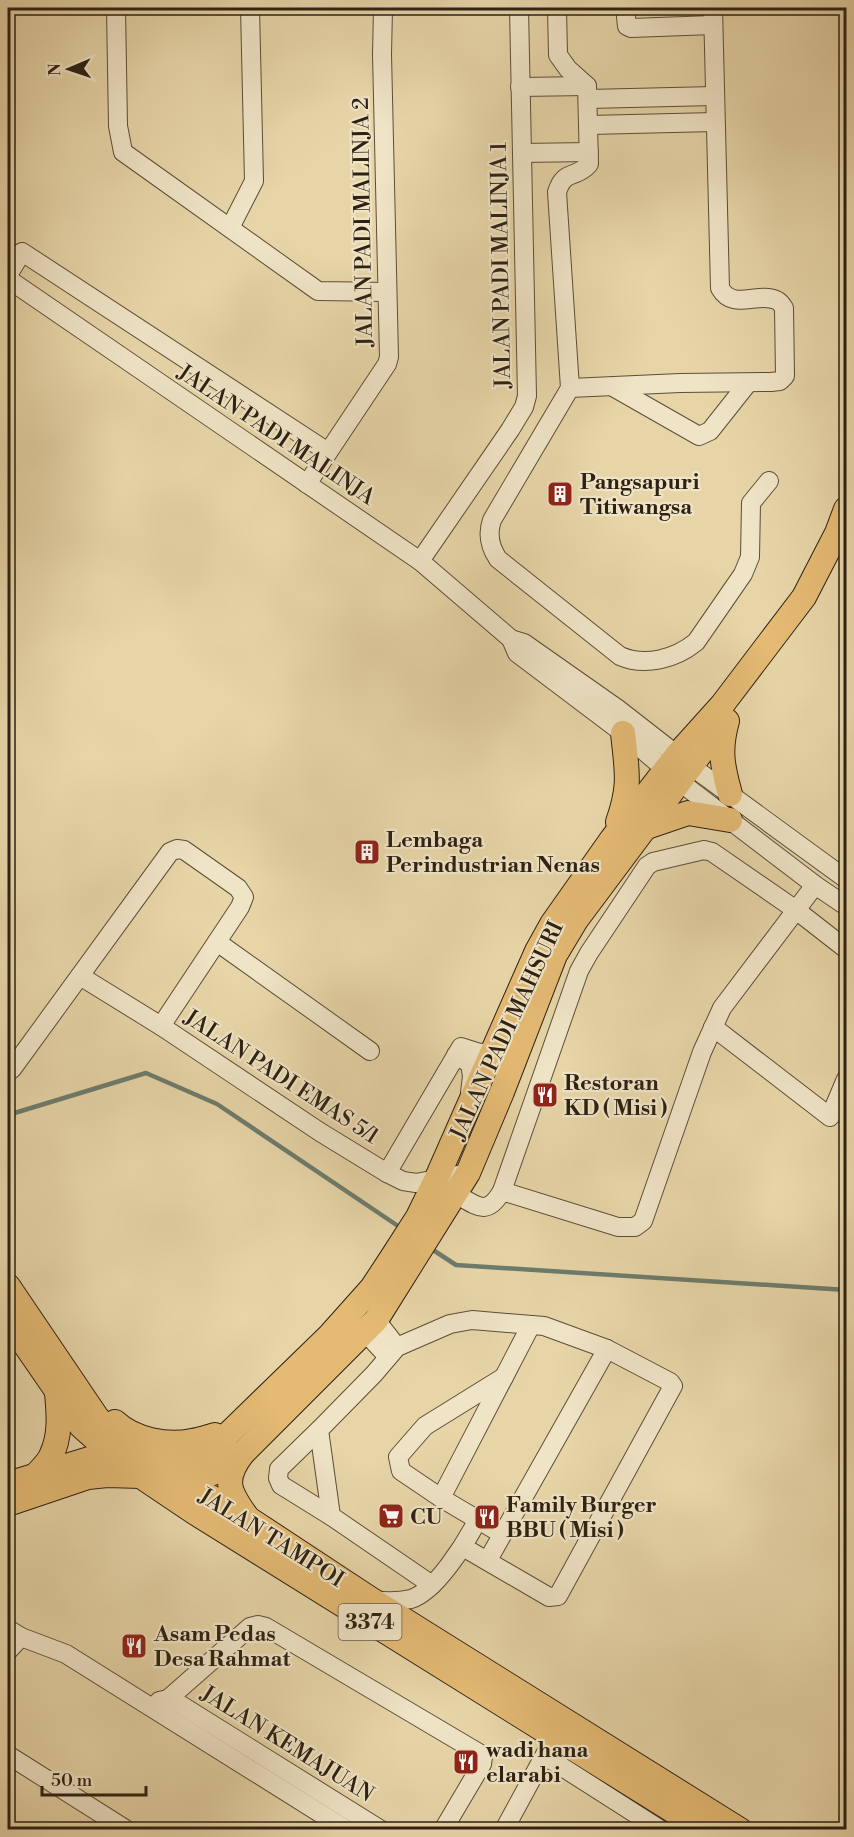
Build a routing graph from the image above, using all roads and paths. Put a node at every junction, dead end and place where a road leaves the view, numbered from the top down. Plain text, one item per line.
1 (116, 8) edge
2 (250, 8) edge
3 (383, 8) edge
4 (519, 8) edge
5 (557, 8) edge
6 (626, 8) edge
7 (713, 16) edge
8 (520, 87) junction
9 (588, 92) junction
10 (714, 96) junction
11 (715, 122) junction
12 (589, 125) junction
13 (589, 152) junction
14 (522, 153) junction
15 (230, 228) junction
16 (8, 277) edge
17 (387, 292) junction
18 (748, 383) junction
19 (612, 387) junction
20 (570, 388) junction
21 (328, 452) junction
22 (770, 481) dead end
23 (307, 483) junction
24 (846, 509) edge
25 (846, 550) edge
26 (420, 561) junction
27 (511, 639) junction
28 (729, 716) junction
29 (623, 733) junction
30 (679, 768) junction
31 (730, 794) junction
32 (730, 820) junction
33 (647, 827) junction
34 (612, 839) junction
35 (846, 879) edge
36 (815, 885) junction
37 (846, 906) edge
38 (796, 910) junction
39 (217, 942) junction
40 (846, 949) edge
41 (80, 976) junction
42 (161, 1026) junction
43 (713, 1027) junction
44 (370, 1051) dead end
45 (459, 1051) junction
46 (493, 1052) junction
47 (12, 1069) dead end
48 (846, 1069) edge
49 (846, 1079) edge
50 (807, 1100) junction
51 (468, 1110) junction
52 (387, 1173) junction
53 (468, 1173) junction
54 (436, 1180) junction
55 (502, 1191) junction
56 (456, 1194) junction
57 (425, 1223) junction
58 (401, 1263) junction
59 (8, 1286) edge
60 (8, 1320) edge
61 (531, 1325) junction
62 (370, 1326) junction
63 (45, 1342) junction
64 (607, 1349) junction
65 (393, 1352) junction
66 (504, 1377) junction
67 (57, 1393) junction
68 (233, 1429) junction
69 (319, 1430) junction
70 (245, 1451) junction
71 (109, 1453) junction
72 (142, 1467) junction
73 (36, 1475) junction
74 (181, 1481) junction
75 (8, 1484) edge
76 (61, 1487) junction
77 (441, 1498) junction
78 (8, 1504) edge
79 (184, 1506) junction
80 (331, 1516) junction
81 (249, 1519) junction
82 (477, 1521) junction
83 (502, 1534) junction
84 (463, 1547) junction
85 (488, 1560) junction
86 (432, 1584) junction
87 (372, 1600) junction
88 (14, 1633) edge
89 (8, 1651) edge
90 (168, 1700) junction
91 (143, 1703) junction
92 (555, 1738) junction
93 (8, 1755) edge
94 (127, 1830) edge
95 (347, 1830) edge
96 (381, 1830) edge
97 (443, 1830) edge
98 (504, 1830) edge
99 (661, 1830) edge
100 (704, 1830) edge
101 (740, 1830) edge

1 - 15 street
2 - 15 street
3 - 17 street, JALAN PADI MALINJA 2
4 - 8 street, JALAN PADI MALINJA 1
5 - 9 street
6 - 7 street
7 - 10 street
8 - 9 street
8 - 14 street, JALAN PADI MALINJA 1
9 - 10 street
9 - 12 street
10 - 11 street
11 - 12 street
11 - 18 street
12 - 13 street
13 - 14 street
13 - 20 street
14 - 26 street, JALAN PADI MALINJA 1
15 - 17 street
16 - 21 street
16 - 23 street, JALAN PADI MALINJA
17 - 21 street, JALAN PADI MALINJA 2
18 - 19 street
18 - 19 street
19 - 20 street
20 - 22 street
21 - 23 street, JALAN PADI MALINJA 2
23 - 26 street, JALAN PADI MALINJA
24 - 30 main road, JALAN PADI MAHSURI
25 - 28 main road, JALAN PADI MAHSURI
26 - 27 street, JALAN PADI MALINJA
27 - 29 street, JALAN PADI MALINJA
27 - 30 street, JALAN PADI MALINJA
28 - 30 main road, JALAN PADI MAHSURI
28 - 31 main road
29 - 30 street, JALAN PADI MALINJA
29 - 34 main road
30 - 31 street
30 - 32 street
30 - 33 main road, JALAN PADI MAHSURI
30 - 34 main road, JALAN PADI MAHSURI
31 - 35 street
32 - 33 main road
32 - 36 street
33 - 53 main road, JALAN PADI MAHSURI
34 - 46 main road, JALAN PADI MAHSURI
36 - 37 street
36 - 38 street
38 - 40 street
38 - 43 street
38 - 55 street
39 - 41 street
39 - 42 street
39 - 44 street
41 - 42 street, JALAN PADI EMAS 5/1
41 - 47 street
42 - 52 street, JALAN PADI EMAS 5/1
43 - 50 street
43 - 55 street
45 - 46 street
45 - 51 street
45 - 52 street
46 - 51 main road, JALAN PADI MAHSURI
48 - 50 street
49 - 50 street
51 - 54 main road, JALAN PADI MAHSURI
52 - 54 street, JALAN PADI EMAS 5/1
53 - 54 street, JALAN PADI EMAS 5/1
53 - 56 main road, JALAN PADI MAHSURI
54 - 57 main road, JALAN PADI MAHSURI
55 - 56 street
56 - 57 main road, JALAN PADI MAHSURI
57 - 58 main road, JALAN PADI MAHSURI
58 - 62 main road, JALAN PADI MAHSURI
58 - 68 main road, JALAN PADI MAHSURI
59 - 63 main road, JALAN TAMPOI / 3374
60 - 67 main road, JALAN TAMPOI / 3374
61 - 64 street
61 - 65 street
61 - 66 street
62 - 65 street
62 - 70 main road, JALAN PADI MAHSURI
63 - 68 main road
63 - 72 main road, JALAN TAMPOI / 3374
64 - 83 street
64 - 85 street
65 - 69 street
66 - 77 street
66 - 77 street
67 - 71 main road, JALAN TAMPOI / 3374
67 - 73 main road
68 - 72 main road, JALAN PADI MAHSURI
69 - 80 street
69 - 80 street
70 - 74 main road, JALAN PADI MAHSURI
70 - 81 main road
71 - 72 main road, JALAN TAMPOI / 3374
71 - 73 main road
72 - 74 main road
72 - 76 main road
72 - 79 main road, JALAN TAMPOI / 3374
73 - 75 main road
74 - 81 main road, JALAN TAMPOI / 3374
76 - 78 main road
76 - 79 main road
77 - 82 street
79 - 92 main road, JALAN TAMPOI / 3374
80 - 86 street
81 - 87 main road, JALAN TAMPOI / 3374
82 - 83 street
82 - 84 street
83 - 85 street
84 - 85 street
84 - 86 street
86 - 87 street
87 - 92 main road, JALAN TAMPOI / 3374
88 - 89 street
88 - 91 street
90 - 91 street, JALAN KEMAJUAN
90 - 96 street, JALAN KEMAJUAN
90 - 97 street
91 - 95 street
92 - 98 street
92 - 99 street
92 - 100 main road, JALAN TAMPOI / 3374
92 - 101 main road, JALAN TAMPOI / 3374
93 - 94 street

